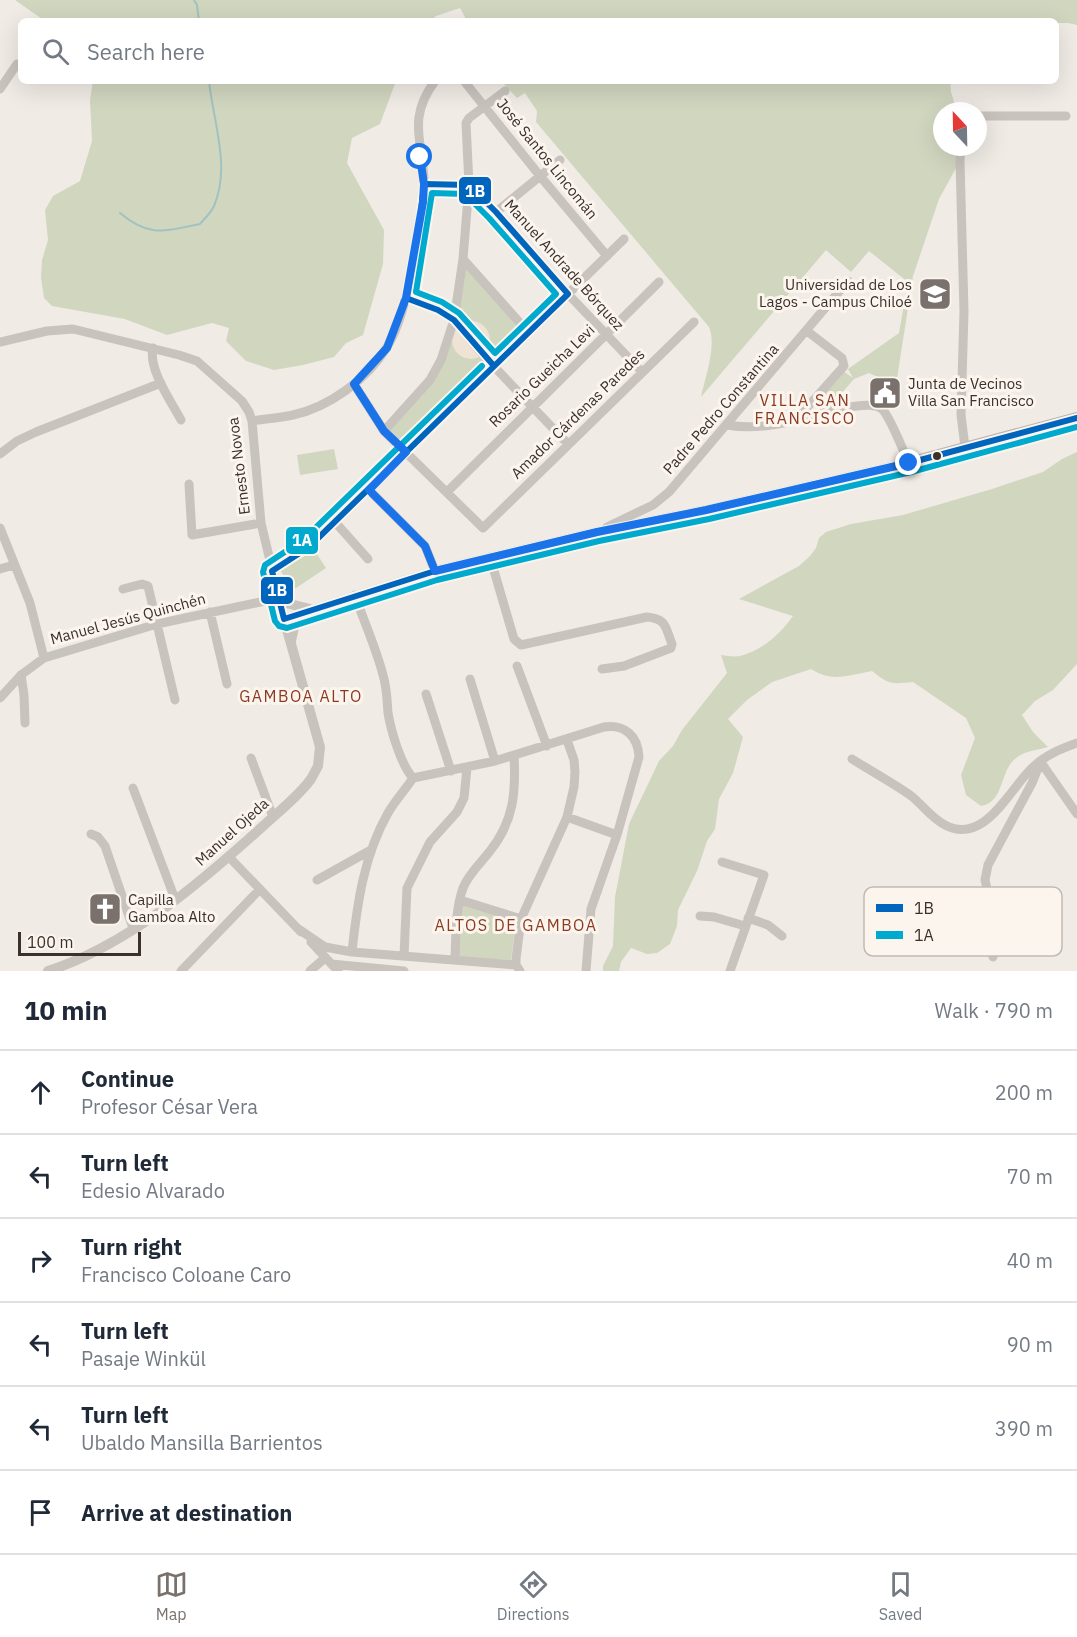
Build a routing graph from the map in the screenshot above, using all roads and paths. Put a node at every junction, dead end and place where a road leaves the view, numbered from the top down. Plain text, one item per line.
1 (17, 64) dead end
2 (433, 84) edge
3 (466, 84) edge
4 (0, 89) edge
5 (505, 91) dead end
6 (485, 107) junction
7 (987, 116) edge
8 (1066, 116) dead end
9 (960, 156) edge
10 (560, 160) dead end
11 (540, 176) junction
12 (424, 184) junction
13 (469, 184) junction
14 (496, 212) junction
15 (624, 239) dead end
16 (607, 255) junction
17 (464, 259) junction
18 (848, 281) dead end
19 (659, 282) dead end
20 (568, 294) junction
21 (406, 298) junction
22 (454, 320) junction
23 (694, 322) dead end
24 (807, 332) junction
25 (528, 333) junction
26 (606, 334) junction
27 (0, 342) edge
28 (153, 348) junction
29 (494, 366) junction
30 (642, 372) junction
31 (161, 383) junction
32 (354, 384) junction
33 (531, 406) junction
34 (1077, 418) edge
35 (181, 420) dead end
36 (252, 421) junction
37 (795, 421) junction
38 (727, 425) junction
39 (384, 431) junction
40 (568, 444) junction
41 (965, 447) junction
42 (406, 452) junction
43 (0, 454) edge
44 (909, 463) junction
45 (189, 484) dead end
46 (369, 490) junction
47 (447, 492) junction
48 (335, 522) junction
49 (261, 524) junction
50 (0, 528) edge
51 (597, 532) junction
52 (490, 557) junction
53 (368, 559) dead end
54 (14, 565) junction
55 (0, 569) edge
56 (435, 571) junction
57 (272, 572) junction
58 (123, 589) dead end
59 (355, 595) junction
60 (279, 598) junction
61 (311, 609) junction
62 (210, 612) junction
63 (284, 619) junction
64 (157, 624) junction
65 (291, 645) junction
66 (44, 658) junction
67 (517, 666) dead end
68 (602, 669) dead end
69 (21, 675) junction
70 (470, 679) dead end
71 (227, 684) dead end
72 (426, 694) dead end
73 (0, 698) edge
74 (175, 700) dead end
75 (25, 723) dead end
76 (567, 740) junction
77 (1077, 743) edge
78 (547, 746) junction
79 (514, 756) junction
80 (251, 758) dead end
81 (852, 759) dead end
82 (495, 761) junction
83 (1040, 761) junction
84 (467, 768) junction
85 (450, 771) junction
86 (413, 778) junction
87 (133, 788) dead end
88 (1077, 814) edge
89 (273, 817) junction
90 (567, 817) junction
91 (91, 834) dead end
92 (617, 835) junction
93 (370, 850) junction
94 (229, 857) junction
95 (722, 862) dead end
96 (317, 880) dead end
97 (987, 887) edge
98 (260, 889) junction
99 (175, 900) junction
100 (460, 900) junction
101 (700, 916) dead end
102 (521, 920) junction
103 (746, 922) junction
104 (133, 928) junction
105 (297, 928) junction
106 (782, 936) dead end
107 (352, 952) junction
108 (404, 956) junction
109 (454, 960) junction
110 (331, 964) edge
111 (518, 968) edge
112 (732, 970) edge
113 (48, 971) edge
114 (181, 971) edge
115 (310, 971) edge
116 (404, 971) edge
117 (586, 971) edge

1 - 4 street
2 - 12 street
3 - 6 street, José Santos Lincomán
5 - 6 street
6 - 11 street, José Santos Lincomán
6 - 13 street
7 - 8 street
9 - 41 street
10 - 11 street
11 - 14 street
11 - 16 street, José Santos Lincomán
12 - 13 street
12 - 21 street
13 - 14 street, Manuel Andrade Bórquez
13 - 17 street
14 - 20 street, Manuel Andrade Bórquez
15 - 16 street
16 - 20 street
17 - 22 street
17 - 25 street
18 - 24 street, Padre Pedro Constantina
19 - 26 street, Rosario Gueicha Levi
20 - 25 street
20 - 26 street, Manuel Andrade Bórquez
21 - 22 street
21 - 32 street
22 - 29 street
22 - 39 street
23 - 30 street, Amador Cárdenas Paredes
24 - 37 street
24 - 38 street, Padre Pedro Constantina
25 - 29 street
26 - 30 street, Manuel Andrade Bórquez
26 - 33 street, Rosario Gueicha Levi
27 - 28 street, Ernesto Novoa
28 - 31 street
28 - 36 street, Ernesto Novoa
29 - 33 street
29 - 42 street
30 - 40 street, Amador Cárdenas Paredes
31 - 35 street
31 - 43 street
32 - 36 street
32 - 39 street
33 - 40 street
33 - 47 street, Rosario Gueicha Levi
34 - 41 main road
36 - 49 street, Ernesto Novoa
37 - 38 street
37 - 44 street
38 - 51 street, Padre Pedro Constantina
39 - 42 street
40 - 47 street, Amador Cárdenas Paredes
41 - 44 main road
42 - 46 street
42 - 47 street
44 - 51 street
45 - 49 street
46 - 48 street
46 - 56 street
48 - 53 street
48 - 57 street
49 - 57 street, Ernesto Novoa
50 - 54 street
51 - 52 street
52 - 56 street
52 - 68 street
54 - 55 street
54 - 66 street
56 - 59 street
57 - 60 street, Ernesto Novoa
58 - 64 street
59 - 61 street
59 - 86 street
60 - 61 street
60 - 62 street, Manuel Jesús Quinchén
60 - 63 street, Ernesto Novoa
61 - 63 street
61 - 65 street
62 - 64 street, Manuel Jesús Quinchén
62 - 71 street
63 - 65 street, Ernesto Novoa
64 - 66 street, Manuel Jesús Quinchén
64 - 74 street
65 - 89 street, Manuel Ojeda
66 - 69 street, Manuel Jesús Quinchén
67 - 78 street
69 - 73 street, Manuel Jesús Quinchén
69 - 75 street
70 - 82 street
72 - 85 street
76 - 78 street
76 - 90 street
76 - 92 street
77 - 83 street
78 - 79 street
79 - 82 street
79 - 100 street
80 - 89 street
81 - 83 street
82 - 84 street
83 - 88 street
83 - 97 street
84 - 85 street
84 - 108 street
85 - 86 street
86 - 93 street
87 - 99 street
89 - 94 street, Manuel Ojeda
90 - 92 street
90 - 102 street
91 - 104 street
92 - 117 street
93 - 96 street
93 - 107 street
94 - 98 street
94 - 99 street, Manuel Ojeda
95 - 103 street
98 - 105 street
98 - 114 street
99 - 104 street, Manuel Ojeda
100 - 102 street
100 - 109 street
101 - 103 street
102 - 111 street
103 - 106 street
103 - 112 street
104 - 113 street, Manuel Ojeda
105 - 107 street
105 - 110 street
107 - 108 street
108 - 109 street
109 - 111 street
110 - 115 street
110 - 116 street

